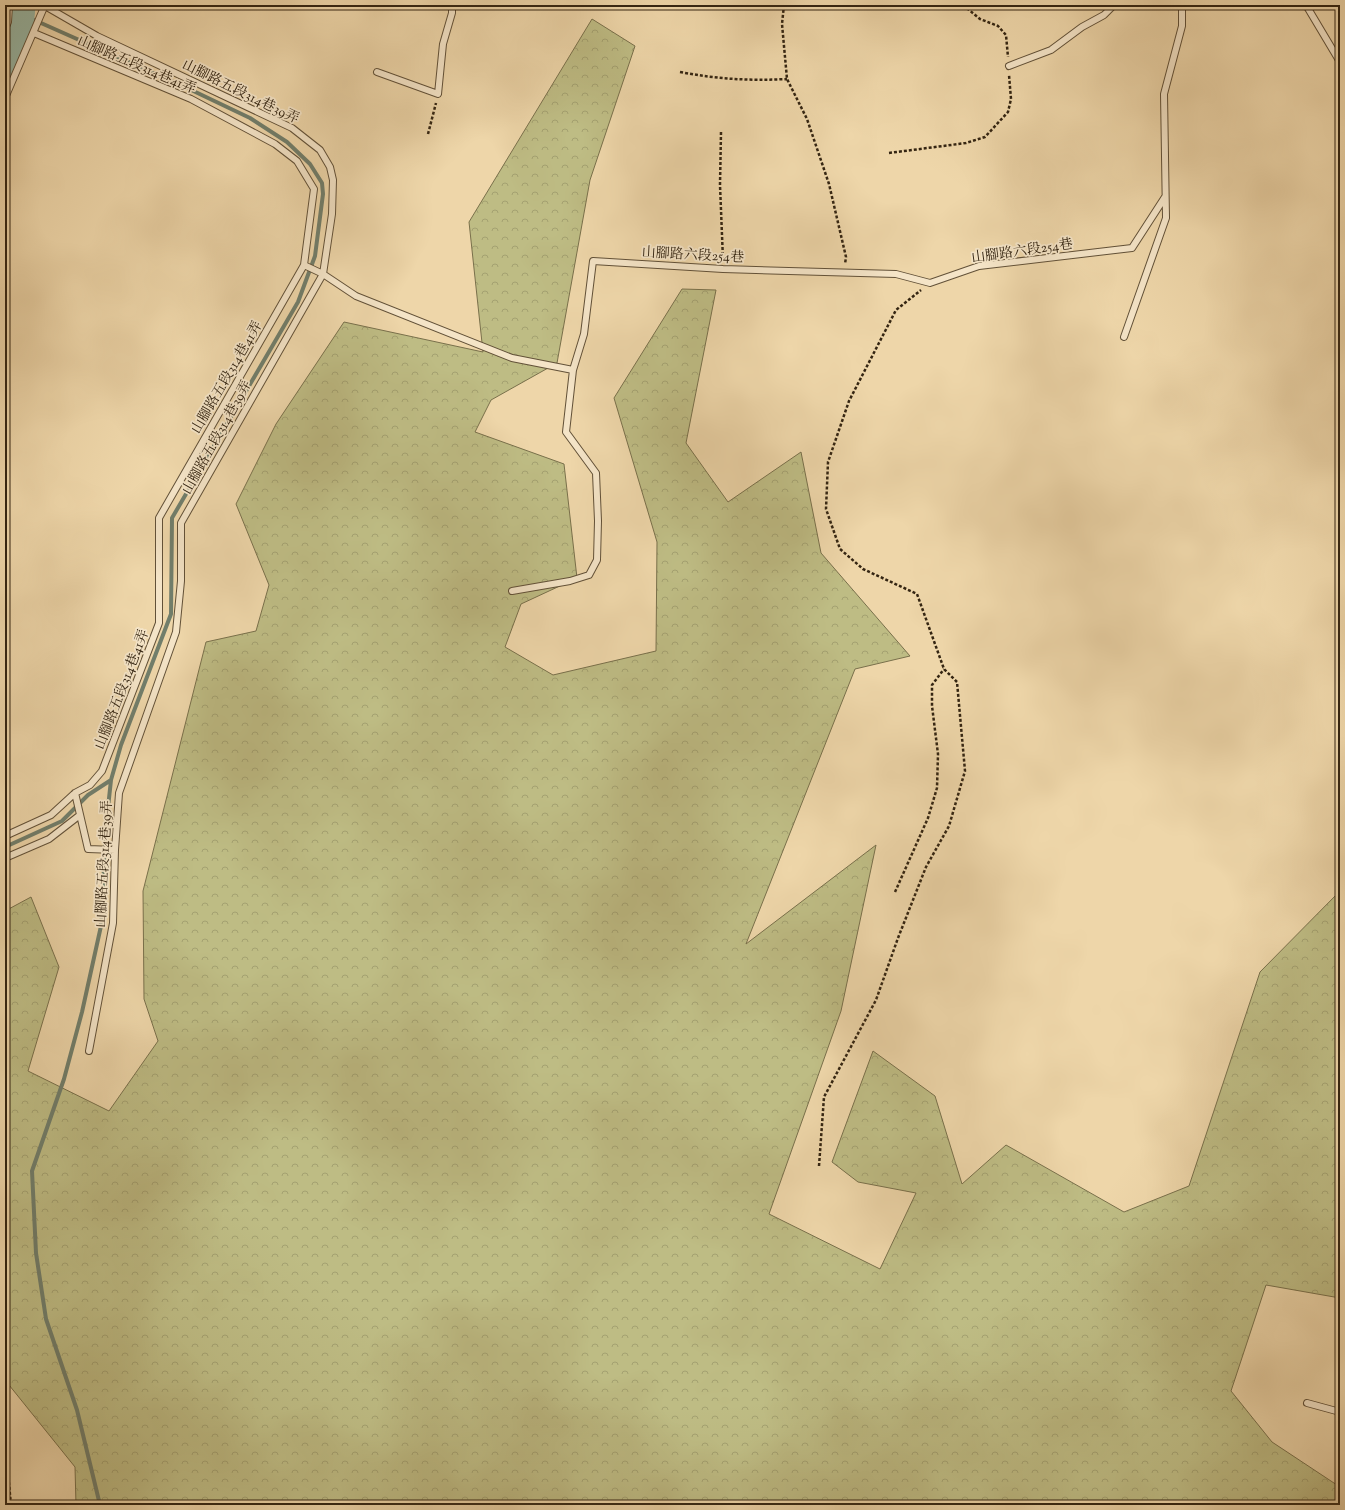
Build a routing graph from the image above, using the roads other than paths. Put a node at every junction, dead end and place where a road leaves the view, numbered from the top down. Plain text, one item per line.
1 (9, 5) edge
2 (45, 5) edge
3 (452, 5) edge
4 (1114, 5) edge
5 (1182, 5) edge
6 (1306, 5) edge
7 (5, 29) edge
8 (34, 33) junction
9 (1340, 62) edge
10 (1009, 66) road end
11 (377, 72) dead end
12 (5, 98) edge
13 (1165, 197) junction
14 (304, 265) junction
15 (323, 274) junction
16 (1124, 337) dead end
17 (573, 370) junction
18 (512, 591) dead end
19 (75, 793) junction
20 (80, 815) junction
21 (5, 836) edge
22 (115, 850) junction
23 (5, 858) edge
24 (89, 1051) dead end
25 (1307, 1403) dead end
26 (1340, 1412) edge

1 - 7 lane
2 - 8 lane
2 - 15 lane, 山腳路五段314巷39弄
3 - 11 lane
4 - 10 lane
5 - 13 lane
6 - 9 lane
8 - 12 lane
8 - 14 lane, 山腳路五段314巷41弄
13 - 16 lane
13 - 17 lane, 山腳路六段254巷
14 - 15 lane
14 - 19 lane, 山腳路五段314巷41弄
15 - 17 lane
15 - 22 lane, 山腳路五段314巷39弄
17 - 18 lane, 山腳路六段254巷
19 - 20 lane
19 - 21 lane, 山腳路五段314巷41弄
20 - 22 lane
20 - 23 lane
22 - 24 lane, 山腳路五段314巷39弄
25 - 26 lane

